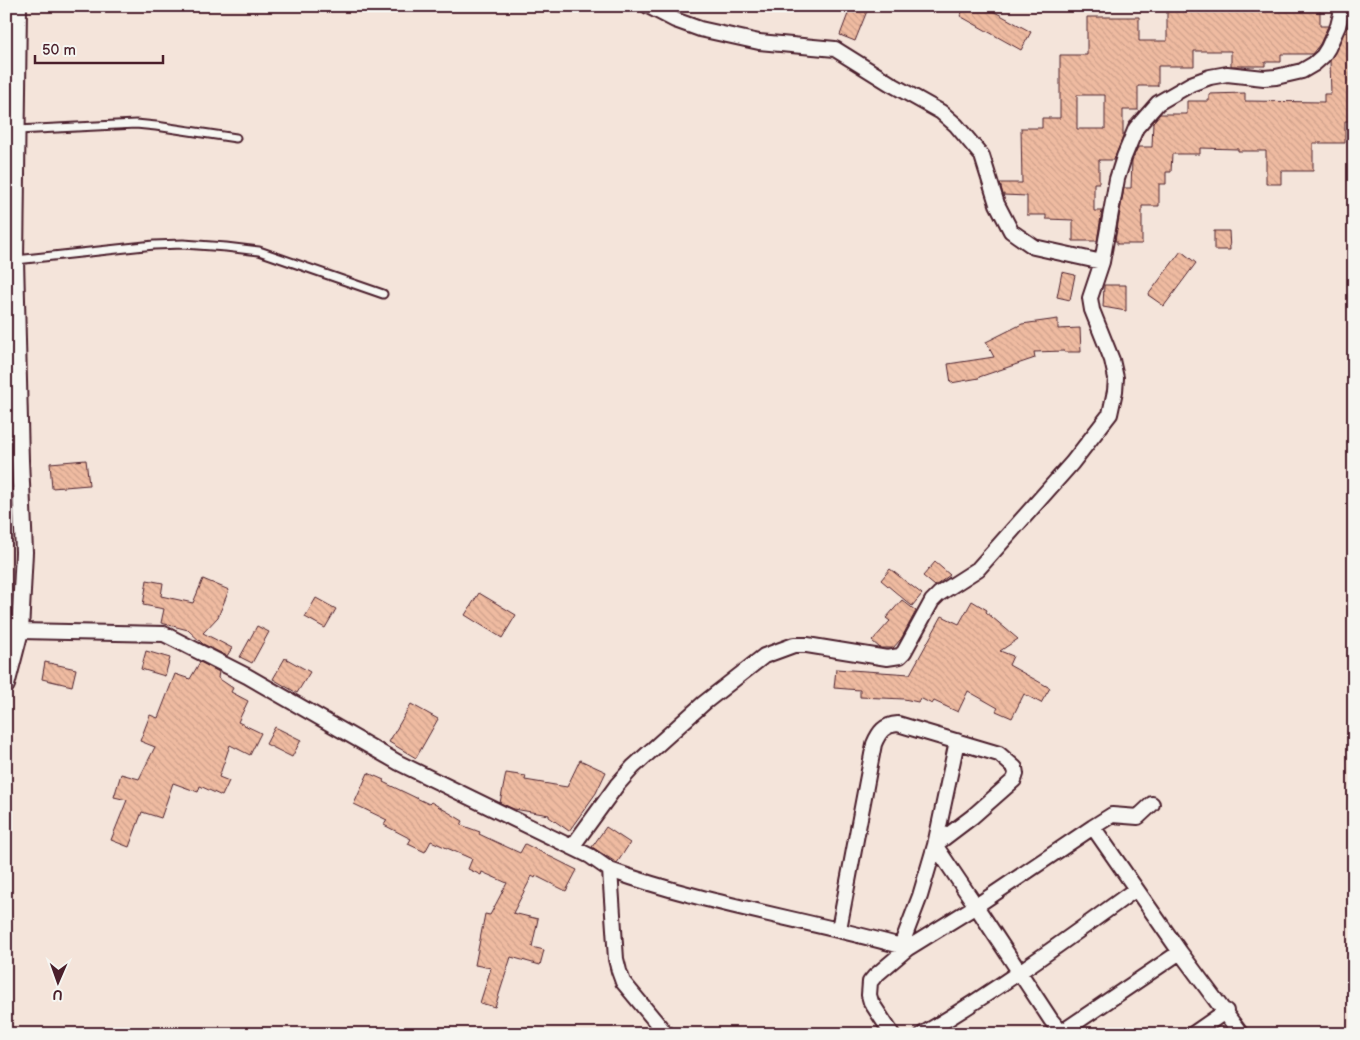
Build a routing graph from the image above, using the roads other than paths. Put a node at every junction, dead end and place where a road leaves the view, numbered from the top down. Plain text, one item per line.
1 (18, 6) edge
2 (648, 6) edge
3 (1343, 6) edge
4 (17, 130) junction
5 (236, 138) dead end
6 (15, 260) junction
7 (1102, 262) junction
8 (383, 294) dead end
9 (13, 629) edge
10 (6, 685) edge
11 (957, 741) junction
12 (1152, 804) dead end
13 (1093, 827) junction
14 (934, 845) junction
15 (572, 847) junction
16 (610, 870) junction
17 (1136, 889) junction
18 (976, 906) junction
19 (839, 929) junction
20 (904, 947) junction
21 (1180, 952) junction
22 (1020, 971) junction
23 (1226, 1011) junction
24 (1061, 1033) edge
25 (666, 1034) edge
26 (892, 1034) edge
27 (922, 1034) edge
28 (1193, 1034) edge
29 (1241, 1034) edge

1 - 4 street
2 - 7 street
3 - 7 street
4 - 5 lane
4 - 6 street
6 - 8 lane
6 - 9 street
7 - 15 street
9 - 10 street
9 - 15 street
11 - 14 street
11 - 14 street
11 - 19 street
12 - 13 street
13 - 17 street
13 - 18 street
14 - 18 street
14 - 20 street
15 - 16 street
16 - 19 street
16 - 25 street
17 - 21 street
17 - 22 street
18 - 20 street
18 - 22 street
19 - 20 street
20 - 26 street
21 - 23 street
21 - 24 street
22 - 24 street
22 - 27 street
23 - 28 street
23 - 29 street

